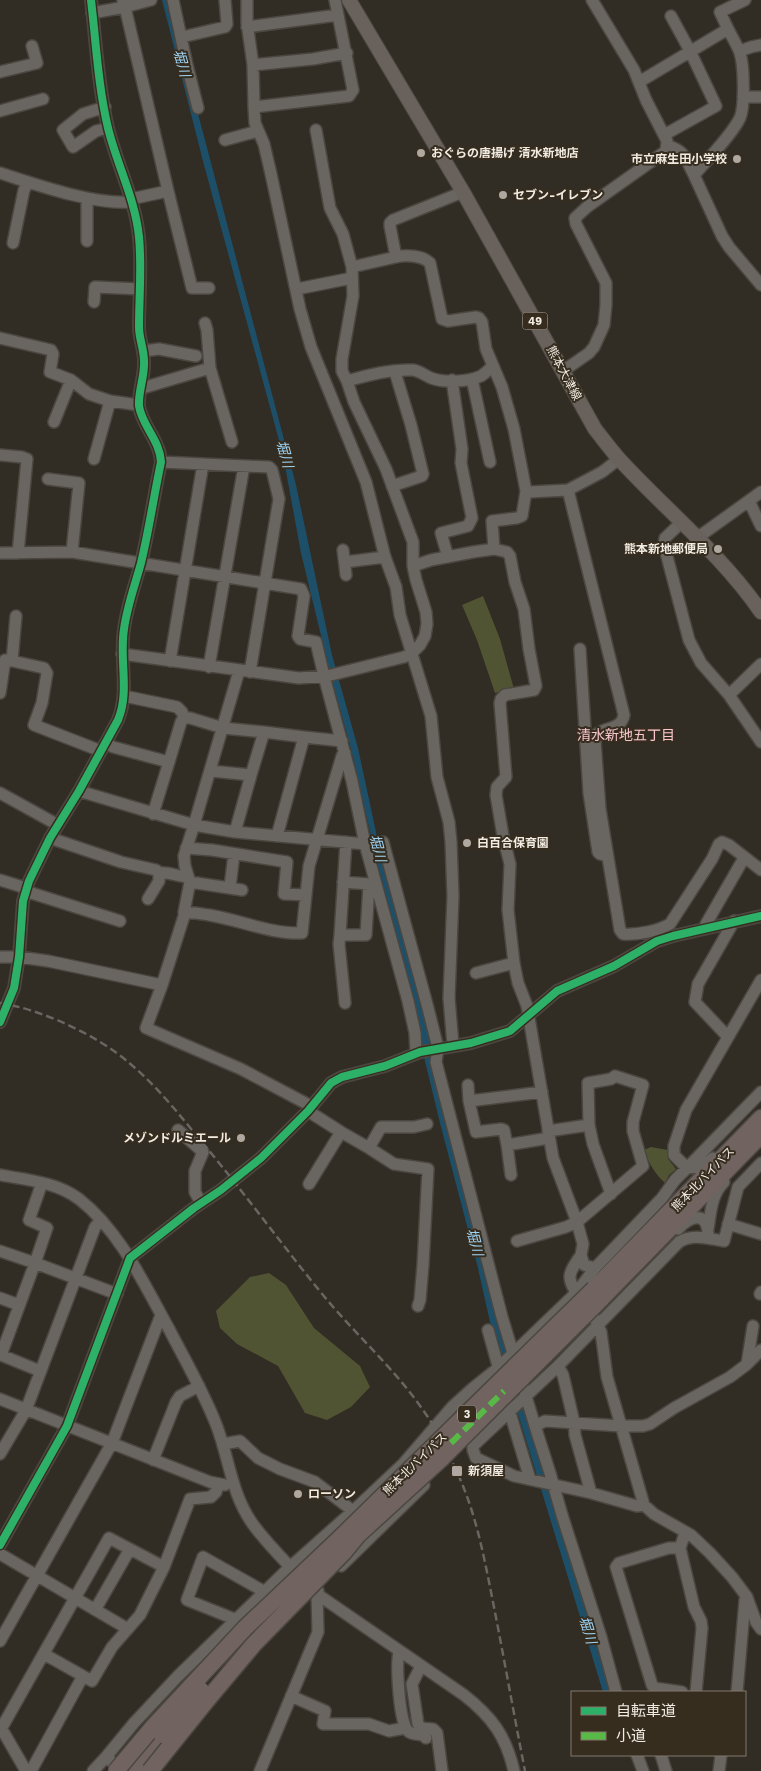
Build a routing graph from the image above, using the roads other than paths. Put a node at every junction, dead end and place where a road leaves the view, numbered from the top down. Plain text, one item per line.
1 (91, 0) edge
2 (151, 0) edge
3 (173, 0) edge
4 (225, 0) edge
5 (247, 0) edge
6 (335, 0) edge
7 (348, 0) edge
8 (592, 0) edge
9 (715, 0) edge
10 (745, 0) edge
11 (124, 4) edge
12 (720, 12) junction
13 (92, 13) junction
14 (338, 16) junction
15 (671, 16) dead end
16 (227, 24) junction
17 (247, 25) junction
18 (728, 29) junction
19 (182, 37) junction
20 (761, 45) edge
21 (32, 46) dead end
22 (690, 51) junction
23 (740, 51) junction
24 (347, 54) junction
25 (253, 65) junction
26 (0, 72) edge
27 (639, 82) junction
28 (743, 97) junction
29 (761, 98) edge
30 (43, 99) dead end
31 (105, 107) junction
32 (254, 107) junction
33 (198, 108) dead end
34 (0, 111) edge
35 (108, 128) junction
36 (316, 130) dead end
37 (258, 131) junction
38 (226, 140) dead end
39 (666, 140) junction
40 (0, 173) edge
41 (694, 175) junction
42 (28, 182) junction
43 (168, 191) junction
44 (463, 192) junction
45 (88, 198) junction
46 (132, 201) junction
47 (87, 241) dead end
48 (13, 243) dead end
49 (396, 257) junction
50 (352, 272) junction
51 (761, 285) edge
52 (209, 288) dead end
53 (140, 289) junction
54 (296, 289) junction
55 (94, 302) dead end
56 (205, 323) dead end
57 (0, 338) edge
58 (144, 351) junction
59 (196, 356) dead end
60 (493, 366) junction
61 (210, 368) junction
62 (563, 371) junction
63 (395, 372) junction
64 (472, 379) junction
65 (71, 380) junction
66 (452, 380) junction
67 (347, 381) junction
68 (142, 386) junction
69 (110, 401) junction
70 (139, 405) junction
71 (54, 422) dead end
72 (232, 442) dead end
73 (0, 455) edge
74 (94, 459) dead end
75 (619, 459) junction
76 (161, 462) junction
77 (490, 462) dead end
78 (203, 464) junction
79 (244, 466) junction
80 (48, 479) dead end
81 (392, 486) junction
82 (568, 490) junction
83 (526, 491) junction
84 (761, 492) edge
85 (749, 501) junction
86 (682, 522) junction
87 (761, 526) edge
88 (697, 538) junction
89 (494, 549) junction
90 (342, 550) dead end
91 (72, 552) junction
92 (0, 553) edge
93 (18, 553) junction
94 (385, 557) junction
95 (448, 557) junction
96 (345, 562) junction
97 (141, 563) junction
98 (413, 566) junction
99 (185, 570) junction
100 (346, 575) dead end
101 (225, 576) junction
102 (265, 582) junction
103 (761, 612) edge
104 (16, 616) dead end
105 (580, 649) dead end
106 (413, 652) junction
107 (122, 654) junction
108 (12, 661) junction
109 (170, 661) junction
110 (761, 664) edge
111 (209, 667) junction
112 (244, 672) junction
113 (325, 676) junction
114 (0, 693) edge
115 (729, 695) junction
116 (124, 696) junction
117 (184, 718) junction
118 (223, 728) junction
119 (264, 732) junction
120 (304, 737) junction
121 (342, 741) junction
122 (761, 742) edge
123 (103, 747) junction
124 (345, 753) junction
125 (169, 762) junction
126 (211, 771) junction
127 (251, 774) junction
128 (79, 791) junction
129 (0, 793) edge
130 (153, 814) junction
131 (58, 825) junction
132 (194, 825) junction
133 (235, 832) junction
134 (277, 836) junction
135 (50, 838) junction
136 (317, 840) junction
137 (346, 842) junction
138 (382, 842) dead end
139 (365, 844) junction
140 (186, 848) junction
141 (234, 854) junction
142 (607, 856) junction
143 (744, 858) junction
144 (761, 870) edge
145 (160, 873) junction
146 (0, 880) edge
147 (189, 880) junction
148 (343, 882) junction
149 (230, 887) junction
150 (26, 890) junction
151 (242, 890) dead end
152 (306, 895) junction
153 (148, 899) dead end
154 (185, 913) junction
155 (761, 916) edge
156 (120, 921) dead end
157 (734, 921) junction
158 (706, 928) junction
159 (340, 935) junction
160 (0, 957) edge
161 (19, 957) junction
162 (514, 963) junction
163 (476, 973) dead end
164 (761, 980) edge
165 (162, 985) junction
166 (345, 1003) dead end
167 (528, 1015) junction
168 (0, 1022) edge
169 (728, 1037) junction
170 (453, 1045) junction
171 (437, 1048) junction
172 (418, 1053) junction
173 (468, 1085) dead end
174 (542, 1092) junction
175 (761, 1092) edge
176 (469, 1101) junction
177 (310, 1109) junction
178 (761, 1117) edge
179 (427, 1124) dead end
180 (589, 1125) junction
181 (178, 1130) dead end
182 (341, 1132) junction
183 (549, 1135) junction
184 (761, 1135) edge
185 (761, 1140) edge
186 (507, 1145) junction
187 (369, 1148) junction
188 (761, 1163) edge
189 (687, 1168) junction
190 (0, 1175) edge
191 (512, 1175) dead end
192 (42, 1182) junction
193 (309, 1184) dead end
194 (610, 1194) junction
195 (201, 1203) junction
196 (100, 1221) junction
197 (577, 1222) junction
198 (728, 1224) junction
199 (761, 1234) edge
200 (707, 1236) junction
201 (517, 1241) dead end
202 (0, 1251) edge
203 (581, 1255) junction
204 (130, 1258) junction
205 (35, 1263) junction
206 (75, 1278) junction
207 (601, 1284) junction
208 (576, 1293) junction
209 (117, 1294) junction
210 (0, 1298) edge
211 (19, 1305) junction
212 (418, 1306) dead end
213 (161, 1315) junction
214 (598, 1324) junction
215 (753, 1326) dead end
216 (488, 1330) dead end
217 (761, 1350) edge
218 (512, 1354) junction
219 (0, 1355) edge
220 (558, 1366) junction
221 (746, 1366) junction
222 (499, 1367) junction
223 (40, 1371) junction
224 (199, 1386) junction
225 (473, 1388) junction
226 (525, 1398) junction
227 (0, 1400) edge
228 (26, 1410) junction
229 (510, 1411) junction
230 (500, 1419) junction
231 (574, 1422) junction
232 (67, 1426) junction
233 (535, 1426) junction
234 (620, 1426) junction
235 (112, 1443) junction
236 (223, 1444) junction
237 (1, 1449) edge
238 (412, 1453) junction
239 (153, 1460) junction
240 (531, 1479) junction
241 (552, 1484) junction
242 (218, 1485) junction
243 (234, 1486) junction
244 (591, 1493) junction
245 (644, 1505) junction
246 (353, 1511) junction
247 (685, 1533) junction
248 (358, 1535) junction
249 (339, 1539) junction
250 (0, 1546) edge
251 (680, 1548) junction
252 (130, 1549) junction
253 (0, 1554) edge
254 (164, 1567) junction
255 (290, 1567) junction
256 (37, 1577) junction
257 (280, 1578) junction
258 (266, 1592) junction
259 (317, 1594) junction
260 (747, 1598) junction
261 (75, 1599) junction
262 (95, 1610) junction
263 (237, 1620) junction
264 (128, 1629) junction
265 (761, 1629) edge
266 (0, 1641) edge
267 (399, 1652) junction
268 (44, 1654) junction
269 (421, 1666) junction
270 (83, 1676) junction
271 (616, 1691) edge
272 (675, 1691) edge
273 (696, 1691) edge
274 (737, 1691) edge
275 (292, 1696) junction
276 (0, 1728) edge
277 (405, 1728) junction
278 (426, 1738) dead end
279 (637, 1756) edge
280 (661, 1756) edge
281 (721, 1756) edge
282 (105, 1764) edge
283 (26, 1771) edge
284 (31, 1771) edge
285 (93, 1771) edge
286 (116, 1771) edge
287 (124, 1771) edge
288 (133, 1771) edge
289 (150, 1771) edge
290 (158, 1771) edge
291 (260, 1771) edge
292 (442, 1771) edge
293 (514, 1771) edge
294 (643, 1771) edge
295 (666, 1771) edge
296 (719, 1771) edge

1 - 13 street
2 - 11 street
3 - 19 street
4 - 16 street
5 - 17 street
6 - 14 street
7 - 44 main road, 熊本大津線 / 49
8 - 27 street
9 - 12 street
10 - 12 street
11 - 13 street
11 - 43 street
12 - 18 street
13 - 31 street
14 - 17 street
14 - 24 street
15 - 22 street
16 - 17 street
16 - 19 street
17 - 25 street
18 - 22 street
18 - 23 street
19 - 33 street
20 - 23 street
21 - 26 street
22 - 27 street
22 - 39 street
23 - 28 street
24 - 25 street
24 - 32 street
25 - 32 street
27 - 39 street
28 - 29 street
28 - 41 street
30 - 34 street
31 - 35 street
31 - 35 street
32 - 37 street
35 - 46 street
36 - 50 street
37 - 38 street
37 - 54 street
39 - 41 street
39 - 62 street
40 - 42 street
41 - 51 street
42 - 45 street
42 - 48 street
43 - 46 street
43 - 52 street
44 - 49 street
44 - 62 main road, 熊本大津線 / 49
45 - 46 street
45 - 47 street
46 - 53 street
49 - 50 street
49 - 60 street
50 - 54 street
50 - 67 street
53 - 55 street
53 - 58 street
54 - 94 street
56 - 61 street
57 - 65 street
58 - 59 street
58 - 68 street
60 - 64 street
60 - 83 street
61 - 68 street
61 - 72 street
62 - 75 main road, 熊本大津線 / 49
63 - 66 street
63 - 67 street
63 - 81 street
64 - 66 street
64 - 77 street
65 - 69 street
65 - 71 street
66 - 95 street
67 - 81 street
68 - 70 street
69 - 70 street
69 - 74 street
70 - 76 street
73 - 93 street
75 - 82 street
75 - 86 main road, 熊本大津線 / 49
76 - 78 street
76 - 97 street
78 - 79 street
78 - 99 street
79 - 101 street
79 - 102 street
80 - 91 street
81 - 98 street
82 - 83 street
82 - 142 street
83 - 89 street
84 - 85 street
85 - 87 street
85 - 88 street
86 - 88 main road, 熊本大津線 / 49
86 - 115 street
88 - 103 main road, 熊本大津線 / 49
89 - 95 street
89 - 162 street
90 - 96 street
91 - 93 street
91 - 97 street
92 - 93 street
94 - 96 street
94 - 106 street
95 - 98 street
96 - 100 street
97 - 99 street
97 - 107 street
98 - 106 street
99 - 101 street
99 - 109 street
101 - 102 street
101 - 111 street
102 - 112 street
102 - 113 street
104 - 108 street
105 - 142 street
106 - 113 street
106 - 170 street
107 - 109 street
107 - 116 street
108 - 114 street
108 - 123 street
109 - 111 street
110 - 115 street
111 - 112 street
112 - 113 street
112 - 118 street
113 - 121 street
115 - 122 street
116 - 117 street
116 - 123 street
117 - 118 street
117 - 125 street
118 - 119 street
118 - 126 street
119 - 120 street
119 - 127 street
120 - 121 street
120 - 134 street
121 - 124 street
123 - 125 street
123 - 128 street
124 - 136 street
124 - 139 street
125 - 130 street
126 - 127 street
126 - 132 street
127 - 133 street
128 - 130 street
128 - 131 street
129 - 131 street
130 - 132 street
131 - 135 street
132 - 133 street
132 - 140 street
133 - 134 street
134 - 136 street
135 - 145 street
135 - 150 street
136 - 137 street
136 - 152 street
137 - 139 street
137 - 148 street
138 - 171 street
139 - 172 street
140 - 141 street
140 - 147 street
141 - 149 street
141 - 152 street
142 - 143 street
143 - 144 street
143 - 158 street
145 - 147 street
145 - 153 street
146 - 150 street
147 - 149 street
147 - 154 street
148 - 159 street
148 - 159 street
149 - 151 street
150 - 156 street
150 - 161 street
152 - 154 street
154 - 165 street
155 - 157 street
157 - 158 street
157 - 169 street
158 - 167 street
159 - 166 street
160 - 161 street
161 - 165 street
161 - 168 street
162 - 163 street
162 - 167 street
164 - 169 street
165 - 177 street
167 - 170 street
167 - 174 street
169 - 189 street
170 - 171 street
171 - 172 street
171 - 218 street
172 - 177 street
173 - 176 street
174 - 176 street
174 - 183 street
175 - 189 street
176 - 186 street
177 - 182 street
177 - 195 street
178 - 189 street
178 - 207 highway, 熊本北バイパス / 3
179 - 187 street
180 - 183 street
180 - 194 street
180 - 194 street
181 - 195 street
182 - 187 street
182 - 193 street
183 - 186 street
183 - 197 street
184 - 207 highway, 熊本北バイパス / 3
185 - 200 street
186 - 191 street
187 - 212 street
188 - 198 street
189 - 207 street
190 - 192 street
192 - 196 street
192 - 205 street
194 - 197 street
195 - 204 street
196 - 204 street
196 - 206 street
197 - 201 street
197 - 203 street
198 - 199 street
198 - 200 street
200 - 207 street
200 - 214 street
202 - 205 street
203 - 207 street
203 - 208 street
204 - 209 street
204 - 213 street
205 - 206 street
205 - 211 street
206 - 209 street
206 - 223 street
207 - 208 street
207 - 248 highway, 熊本北バイパス / 3, bridge
207 - 249 highway, 熊本北バイパス / 3, bridge
208 - 214 street
208 - 218 street
209 - 232 street
210 - 211 street
211 - 219 street
213 - 224 street
213 - 235 street
214 - 220 street
214 - 234 street
215 - 221 street
216 - 222 street
217 - 221 street
218 - 222 street
218 - 226 street
219 - 223 street
220 - 226 street
220 - 231 street
221 - 234 street
222 - 225 street
222 - 229 street
223 - 228 street
224 - 236 street
224 - 239 street
225 - 230 street
225 - 238 street
226 - 229 street
226 - 233 street
227 - 228 street
228 - 232 street
228 - 237 street
229 - 230 street
229 - 240 street
230 - 240 street
231 - 233 street
231 - 234 street
231 - 244 street
232 - 235 street
232 - 250 street
233 - 241 street
234 - 245 street
235 - 239 street
235 - 256 street
236 - 243 street
236 - 246 street
238 - 246 street
238 - 259 street
239 - 242 street
240 - 241 street
241 - 244 street
241 - 271 street
242 - 243 street
242 - 254 street
243 - 255 street
244 - 245 street
245 - 247 street
246 - 255 street
247 - 251 street
247 - 260 street
248 - 288 highway, 熊本北バイパス / 3, bridge
248 - 289 highway, 3, bridge
249 - 282 highway, 3, bridge
249 - 286 highway, 熊本北バイパス / 3, bridge
251 - 272 street
251 - 273 street
252 - 254 street
252 - 261 street
252 - 262 street
253 - 256 street
254 - 264 street
255 - 257 street
255 - 259 street
256 - 261 street
256 - 266 street
257 - 258 street
257 - 290 street
258 - 263 street
258 - 263 street
259 - 267 street
259 - 275 street
260 - 265 street
260 - 274 street
261 - 262 street
261 - 268 street
262 - 264 street
263 - 282 street
264 - 270 street
267 - 269 street
267 - 277 street
268 - 270 street
268 - 276 street
269 - 292 street
269 - 293 street
270 - 284 street
275 - 277 street
275 - 291 street
276 - 283 street
277 - 278 street
279 - 294 street
280 - 295 street
281 - 296 street
282 - 285 street
282 - 287 street

